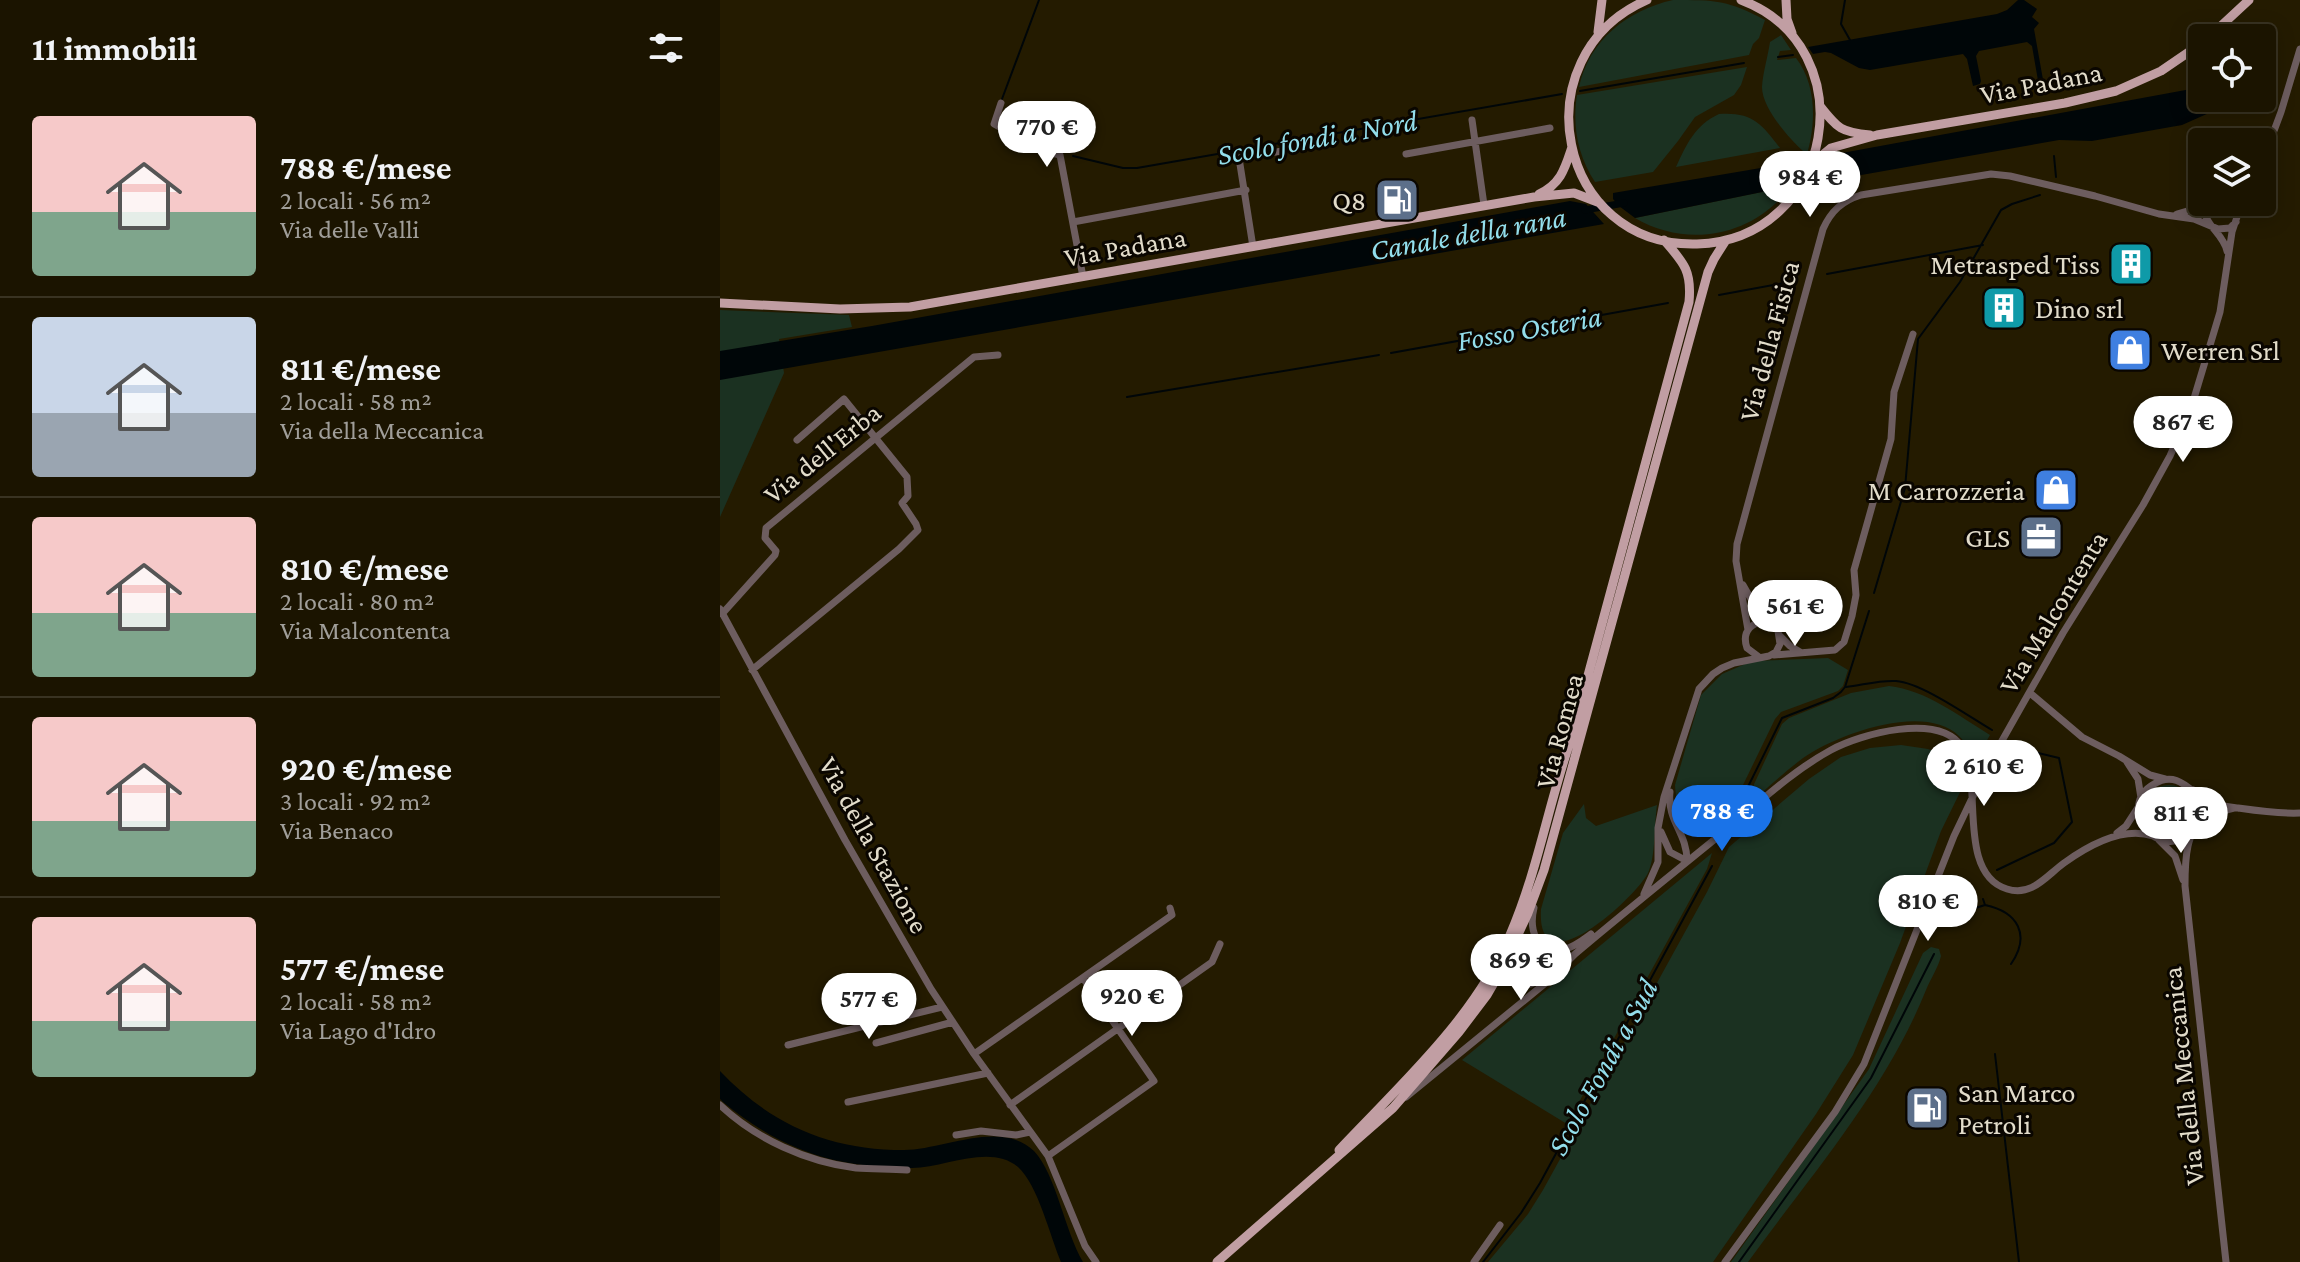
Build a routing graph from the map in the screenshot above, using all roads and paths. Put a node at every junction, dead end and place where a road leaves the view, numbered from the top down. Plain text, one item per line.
1 (1602, 0) edge
2 (1647, 0) edge
3 (1741, 0) edge
4 (1786, 0) edge
5 (2249, 0) edge
6 (2223, 24) edge
7 (1597, 36) junction
8 (1794, 41) junction
9 (2300, 49) edge
10 (2188, 53) edge
11 (1001, 103) dead end
12 (1820, 106) junction
13 (1472, 120) dead end
14 (1550, 128) dead end
15 (2275, 128) edge
16 (1877, 135) junction
17 (1475, 142) junction
18 (1572, 147) junction
19 (1282, 151) dead end
20 (1406, 154) dead end
21 (1811, 164) junction
22 (1246, 190) junction
23 (1534, 197) junction
24 (1600, 203) junction
25 (1484, 205) junction
26 (2188, 212) edge
27 (2159, 214) junction
28 (2205, 216) edge
29 (2238, 216) edge
30 (2237, 221) junction
31 (1073, 222) junction
32 (2213, 228) junction
33 (1664, 240) junction
34 (1726, 240) junction
35 (1253, 247) junction
36 (2228, 265) junction
37 (1083, 277) junction
38 (720, 303) edge
39 (1913, 334) dead end
40 (998, 355) dead end
41 (875, 438) junction
42 (797, 440) dead end
43 (1740, 580) junction
44 (721, 612) edge
45 (1770, 623) junction
46 (1748, 630) junction
47 (1780, 636) junction
48 (1745, 643) junction
49 (1802, 654) junction
50 (1772, 655) junction
51 (1761, 657) junction
52 (1734, 663) junction
53 (752, 670) junction
54 (2030, 693) junction
55 (2123, 758) junction
56 (2174, 780) junction
57 (1670, 783) junction
58 (2193, 790) junction
59 (2140, 802) junction
60 (2234, 808) junction
61 (2300, 813) edge
62 (1671, 815) junction
63 (1660, 816) junction
64 (1737, 820) junction
65 (2195, 828) junction
66 (2112, 837) junction
67 (2155, 837) junction
68 (1687, 861) junction
69 (2185, 886) junction
70 (1538, 888) junction
71 (1642, 898) junction
72 (1170, 908) dead end
73 (1611, 923) junction
74 (1220, 944) dead end
75 (1575, 954) junction
76 (1499, 967) junction
77 (1559, 970) junction
78 (1083, 978) junction
79 (942, 1007) junction
80 (953, 1022) junction
81 (1119, 1029) junction
82 (876, 1043) dead end
83 (788, 1045) dead end
84 (974, 1054) junction
85 (988, 1073) junction
86 (848, 1102) dead end
87 (720, 1105) edge
88 (1010, 1105) junction
89 (1395, 1106) junction
90 (1030, 1132) junction
91 (956, 1135) dead end
92 (1048, 1156) junction
93 (907, 1170) dead end
94 (1320, 1171) junction
95 (1500, 1225) dead end
96 (1096, 1262) edge
97 (1217, 1262) edge
98 (1474, 1262) edge
99 (1725, 1262) edge
100 (2226, 1262) edge

1 - 7 main road
2 - 7 main road
3 - 8 main road
4 - 8 main road
5 - 6 main road
7 - 18 main road
8 - 12 main road
9 - 15 street
10 - 16 main road, Via Padana
11 - 31 street
12 - 16 main road, Via Padana
12 - 21 main road
13 - 17 street
14 - 17 street
16 - 21 main road, Via Padana
17 - 20 street
17 - 25 street
18 - 23 main road
18 - 24 main road
19 - 22 street
21 - 34 main road
22 - 31 street
22 - 35 street
23 - 24 main road, Via Padana
23 - 25 main road, Via Padana
24 - 33 main road
25 - 35 main road, Via Padana
26 - 27 street, Via della Fisica
27 - 32 street, Via della Fisica
27 - 43 street, Via della Fisica
28 - 32 street
29 - 30 street, Via Malcontenta
30 - 32 street
30 - 36 street, Via Malcontenta
31 - 37 street
32 - 36 street
33 - 34 main road
33 - 76 main road, Via Romea
34 - 70 main road, Via Romea
35 - 37 main road, Via Padana
36 - 54 street, Via Malcontenta
37 - 38 main road, Via Padana
39 - 49 street, Via della Fisica
40 - 41 street, Via dell'Erba
41 - 42 street
41 - 44 street, Via dell'Erba
41 - 53 street
43 - 45 street, Via della Fisica
43 - 46 street, Via della Fisica
44 - 53 street, Via della Stazione
45 - 46 street
45 - 47 street, Via della Fisica
46 - 48 street, Via della Fisica
47 - 49 street, Via della Fisica
47 - 50 street
48 - 51 street
48 - 52 street, Via della Fisica
49 - 50 street, Via della Fisica
50 - 51 street, Via della Fisica
51 - 52 street, Via della Fisica
52 - 57 street, Via della Fisica
53 - 79 street, Via della Stazione
54 - 55 street
54 - 99 street, Via Malcontenta
55 - 56 street
55 - 59 street
56 - 58 street
56 - 59 street
57 - 62 street, Via della Fisica
57 - 63 street, Via della Fisica
58 - 60 street
58 - 65 street
59 - 66 street
59 - 67 street
60 - 61 street
60 - 65 street
62 - 64 street
62 - 68 street, Via della Fisica
63 - 68 street
63 - 71 street, Via della Fisica
64 - 66 street
64 - 68 street
65 - 67 street
65 - 69 street, Via della Meccanica
66 - 67 street
67 - 69 street, Via della Meccanica
68 - 71 street
69 - 100 street, Via della Meccanica
70 - 73 street
70 - 76 main road, Via Romea
71 - 73 street
72 - 78 street
73 - 75 street
74 - 81 street
75 - 76 street
75 - 77 street
76 - 77 street
76 - 89 main road, Via Romea
76 - 94 main road, Via Romea
77 - 89 street
78 - 81 street
78 - 84 street
79 - 80 street, Via della Stazione
79 - 83 street
80 - 82 street
80 - 84 street, Via della Stazione
81 - 88 street
81 - 92 street
84 - 85 street, Via della Stazione
85 - 86 street
85 - 88 street, Via della Stazione
87 - 93 street
88 - 90 street, Via della Stazione
89 - 94 main road, Via Romea
90 - 91 street
90 - 92 street, Via della Stazione
92 - 96 street, Via della Stazione
94 - 97 main road, Via Romea
95 - 98 street

